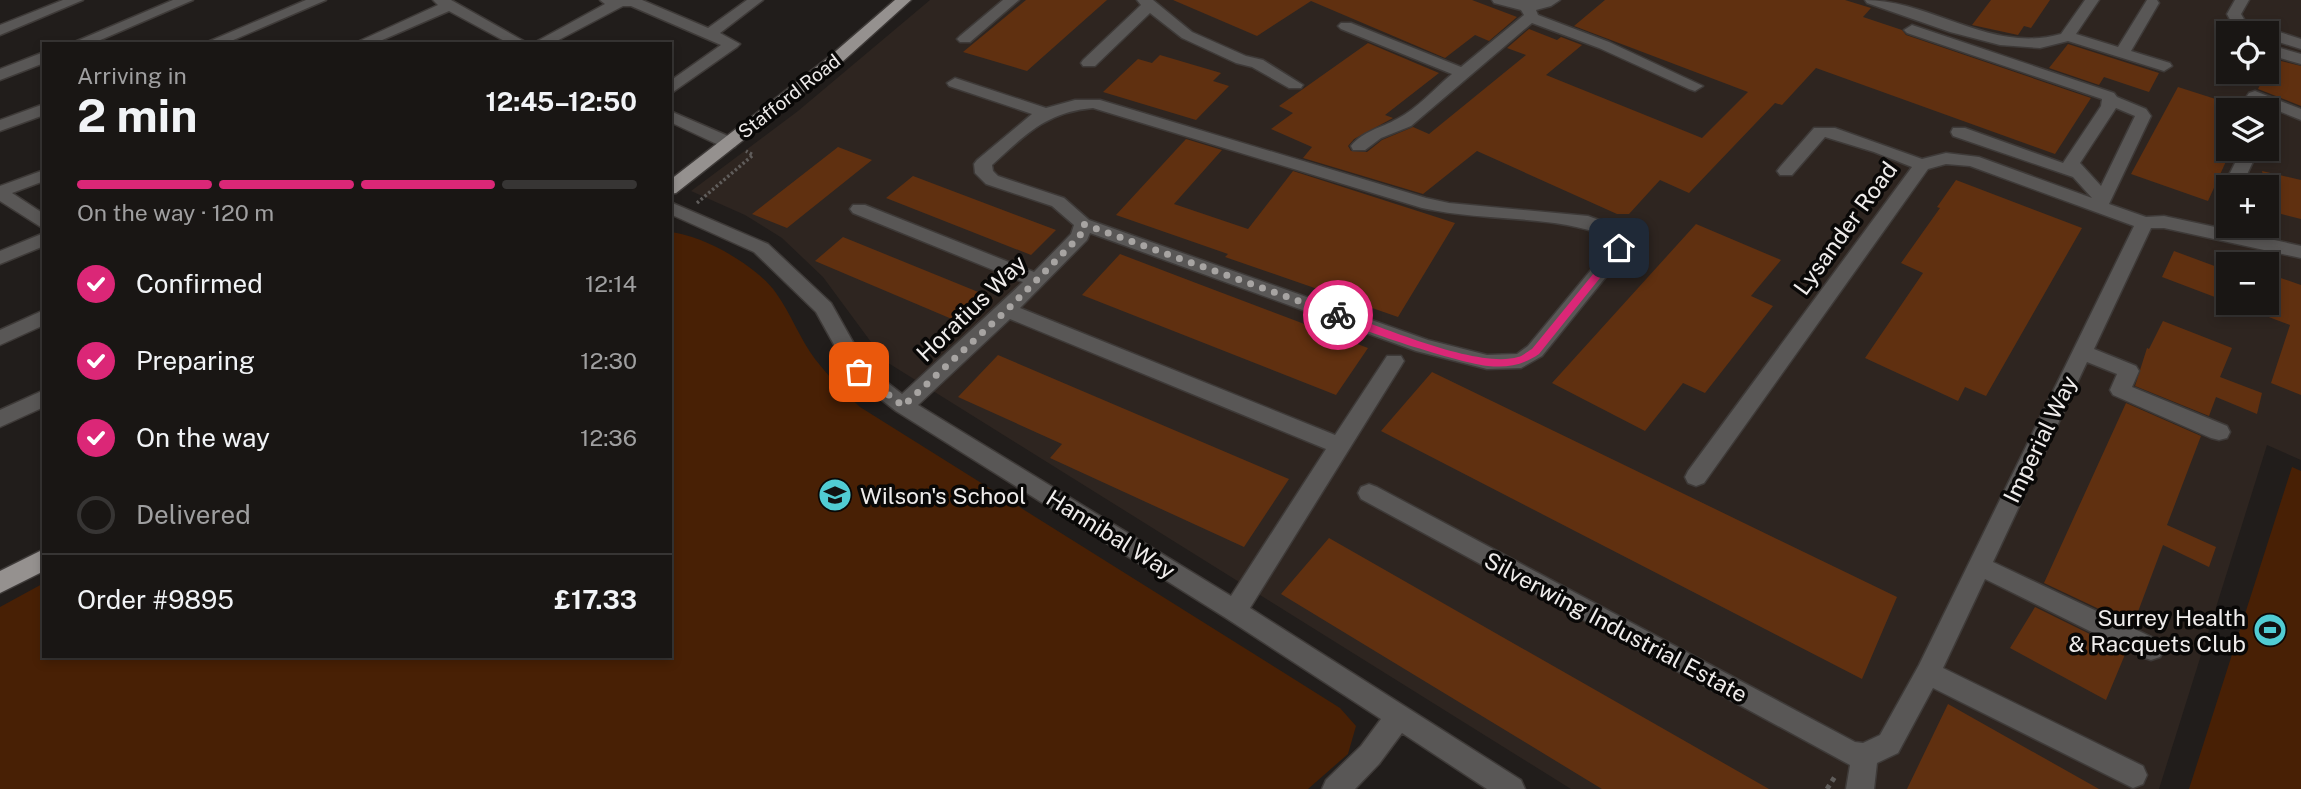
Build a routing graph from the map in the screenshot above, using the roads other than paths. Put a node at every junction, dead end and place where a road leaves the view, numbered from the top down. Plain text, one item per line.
1 (76, 0) edge
2 (186, 0) edge
3 (273, 0) edge
4 (319, 0) edge
5 (607, 0) edge
6 (622, 0) edge
7 (756, 0) edge
8 (904, 0) edge
9 (1012, 0) edge
10 (1499, 0) edge
11 (1553, 0) edge
12 (1872, 0) edge
13 (2092, 0) edge
14 (2242, 0) edge
15 (445, 2) edge
16 (1147, 3) edge
17 (2152, 3) dead end
18 (1900, 4) edge
19 (291, 11) junction
20 (1528, 12) junction
21 (1346, 26) dead end
22 (0, 30) edge
23 (1912, 30) dead end
24 (709, 34) junction
25 (2067, 36) junction
26 (965, 39) dead end
27 (82, 42) edge
28 (215, 42) edge
29 (364, 42) edge
30 (518, 42) edge
31 (543, 42) edge
32 (2301, 44) edge
33 (2122, 53) junction
34 (2279, 53) edge
35 (42, 58) edge
36 (2301, 59) edge
37 (1089, 63) dead end
38 (2164, 66) dead end
39 (1461, 72) junction
40 (0, 75) edge
41 (955, 83) dead end
42 (1295, 85) dead end
43 (1695, 86) dead end
44 (672, 88) edge
45 (2255, 96) dead end
46 (2111, 100) junction
47 (42, 110) edge
48 (1045, 113) junction
49 (2301, 115) edge
50 (672, 117) edge
51 (0, 126) edge
52 (1885, 129) dead end
53 (1959, 132) dead end
54 (729, 143) junction
55 (1359, 146) dead end
56 (1880, 148) junction
57 (1922, 165) junction
58 (1786, 171) dead end
59 (2079, 173) junction
60 (42, 176) edge
61 (672, 187) edge
62 (0, 192) edge
63 (2102, 203) junction
64 (859, 209) dead end
65 (678, 210) edge
66 (42, 222) edge
67 (2144, 223) junction
68 (1083, 224) junction
69 (2216, 232) edge
70 (2242, 238) edge
71 (42, 240) edge
72 (2301, 252) edge
73 (0, 258) edge
74 (1036, 280) junction
75 (1007, 310) junction
76 (42, 318) edge
77 (0, 338) edge
78 (2082, 352) junction
79 (1394, 361) dead end
80 (42, 399) edge
81 (903, 406) junction
82 (0, 419) edge
83 (2219, 432) dead end
84 (1340, 446) junction
85 (1696, 477) dead end
86 (1369, 494) dead end
87 (42, 560) edge
88 (1980, 566) junction
89 (0, 583) edge
90 (1235, 611) junction
91 (2151, 649) dead end
92 (1928, 673) junction
93 (1398, 718) junction
94 (1865, 756) junction
95 (2133, 775) dead end
96 (1336, 789) edge
97 (1511, 789) edge
98 (1860, 789) edge

1 - 22 street
2 - 27 street
3 - 19 street
4 - 19 street
5 - 6 street
6 - 24 street
6 - 31 street
7 - 24 street
8 - 54 main road, Stafford Road
9 - 26 street
10 - 20 street
11 - 20 street
12 - 18 street
13 - 25 street
14 - 32 street
15 - 29 street
15 - 30 street
16 - 37 street
16 - 42 street
17 - 33 street
18 - 25 street
19 - 28 street
20 - 39 street
20 - 43 street
21 - 39 street
23 - 46 street
24 - 44 street
25 - 33 street
33 - 38 street
34 - 36 street
35 - 40 street
39 - 55 street
41 - 48 street
45 - 49 street
46 - 59 street
46 - 63 street
47 - 51 street
48 - 68 street
48 - 68 street
50 - 54 street
52 - 56 street
53 - 59 street
54 - 61 main road, Stafford Road
56 - 57 street
56 - 58 street
57 - 63 street, Lysander Road
57 - 85 street, Lysander Road
59 - 63 street
60 - 62 street
62 - 66 street
63 - 67 street, Lysander Road
64 - 74 street
65 - 81 street, Hannibal Way
67 - 69 street
67 - 78 street, Imperial Way
68 - 74 street, Horatius Way
70 - 72 street
71 - 73 street
74 - 75 street, Horatius Way
75 - 81 street, Horatius Way
75 - 84 street
76 - 77 street
78 - 83 street
78 - 88 street, Imperial Way
79 - 84 street
80 - 82 street
81 - 90 street, Hannibal Way
84 - 90 street
86 - 94 street, Silverwing Industrial Estate
87 - 89 main road
88 - 91 street
88 - 92 street, Imperial Way
90 - 93 street, Hannibal Way
92 - 94 street, Imperial Way
92 - 95 street
93 - 96 street
93 - 97 street, Hannibal Way
94 - 98 street

